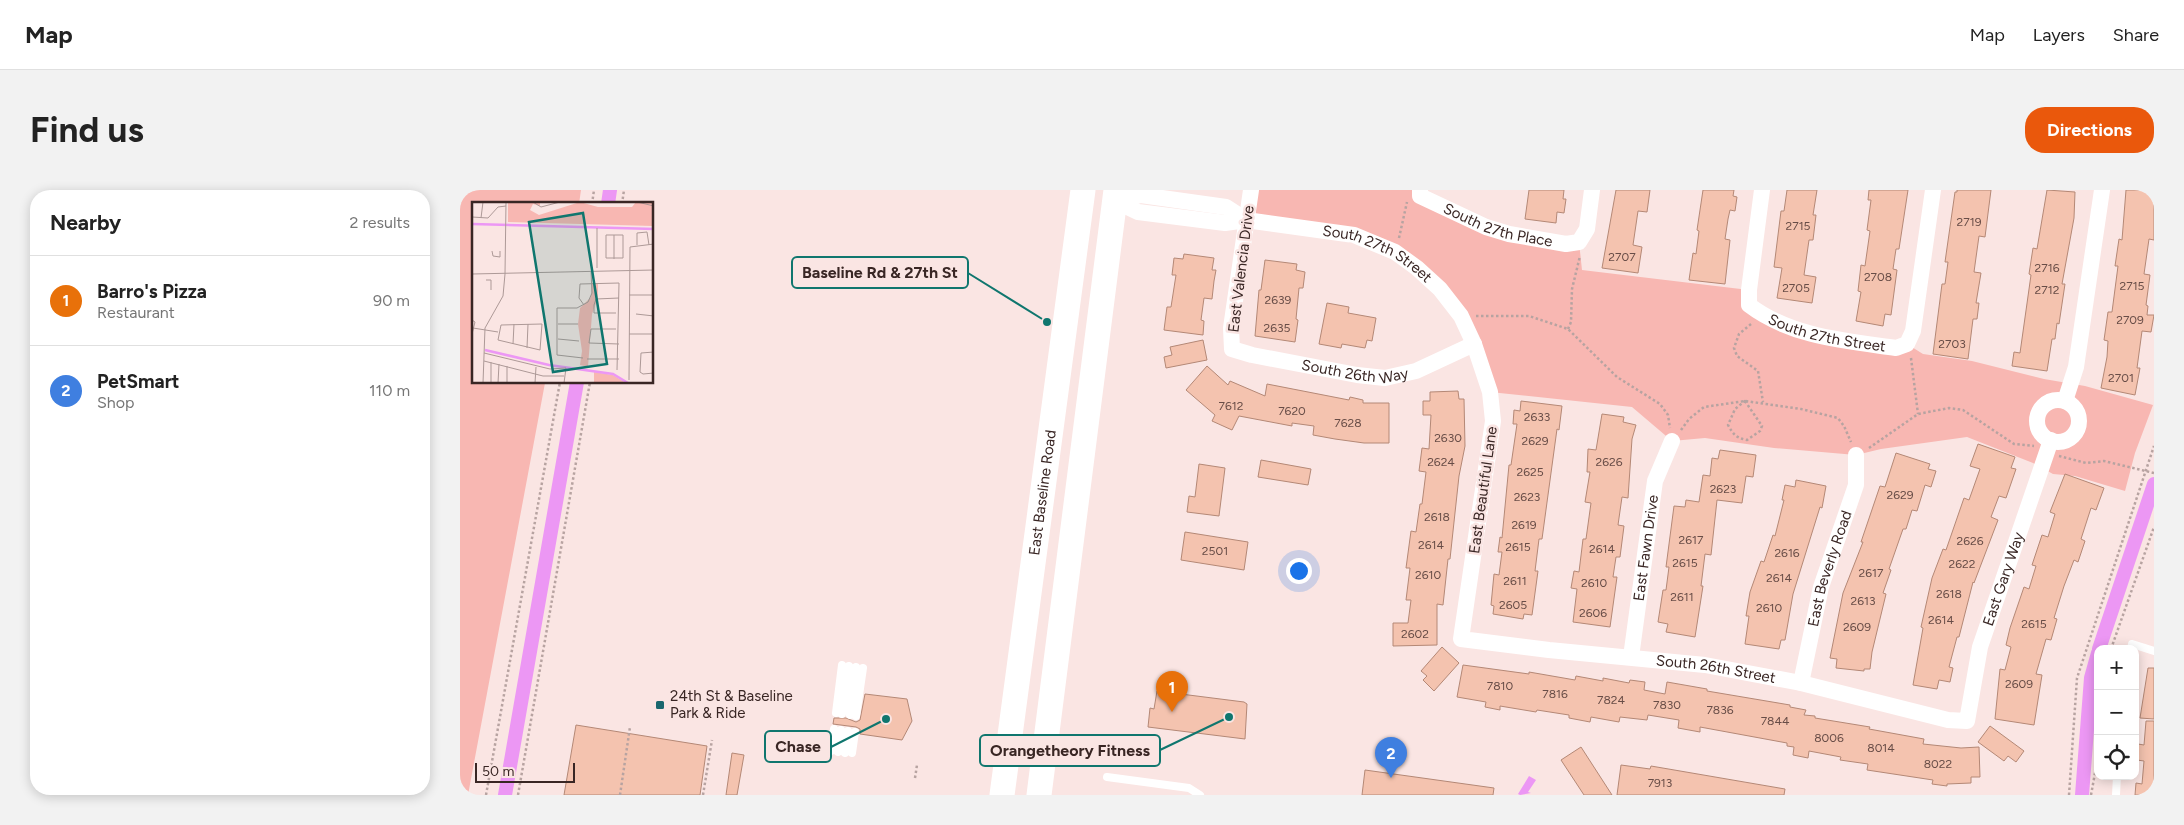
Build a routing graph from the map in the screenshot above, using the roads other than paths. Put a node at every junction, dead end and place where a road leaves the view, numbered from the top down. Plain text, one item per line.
1 (1083, 190) edge
2 (1251, 190) edge
3 (1592, 190) edge
4 (1762, 190) edge
5 (1933, 190) edge
6 (2102, 190) edge
7 (1420, 193) edge
8 (1111, 194) edge
9 (1246, 220) junction
10 (1076, 236) junction
11 (1474, 344) junction
12 (1232, 349) joint
13 (2065, 401) junction
14 (1672, 442) road end
15 (2049, 444) junction
16 (1856, 455) road end
17 (1045, 473) junction
18 (1078, 479) junction
19 (1461, 639) joint
20 (2139, 646) edge
21 (2154, 651) edge
22 (1631, 657) junction
23 (1801, 683) junction
24 (846, 715) joint
25 (1967, 721) joint
26 (1009, 745) junction
27 (1045, 750) junction
28 (842, 752) joint
29 (1106, 777) dead end
30 (2118, 780) edge
31 (1002, 795) edge
32 (1039, 795) edge
33 (1200, 795) edge
34 (2116, 795) edge

1 - 10 main road, East Baseline Road
2 - 9 street, East Valencia Drive
3 - 7 street, South 27th Place
4 - 5 street, South 27th Street
6 - 13 street
8 - 9 street, South 27th Street
8 - 10 main road
8 - 18 main road
9 - 11 street, South 27th Street
9 - 12 street, East Valencia Drive
10 - 17 main road, East Baseline Road
11 - 12 street, South 26th Way
11 - 19 street, East Beautiful Lane
13 - 15 street
13 - 15 street
14 - 22 street, East Fawn Drive
15 - 25 street, East Gary Way
16 - 23 street, East Beverly Road
17 - 18 main road
17 - 26 main road, East Baseline Road
18 - 27 main road
19 - 22 street, South 26th Street
20 - 21 lane
22 - 23 street, South 26th Street
23 - 25 street, South 26th Street
24 - 24 lane
26 - 27 main road
26 - 31 main road, East Baseline Road
27 - 32 main road
28 - 28 lane
29 - 33 lane
30 - 34 lane

